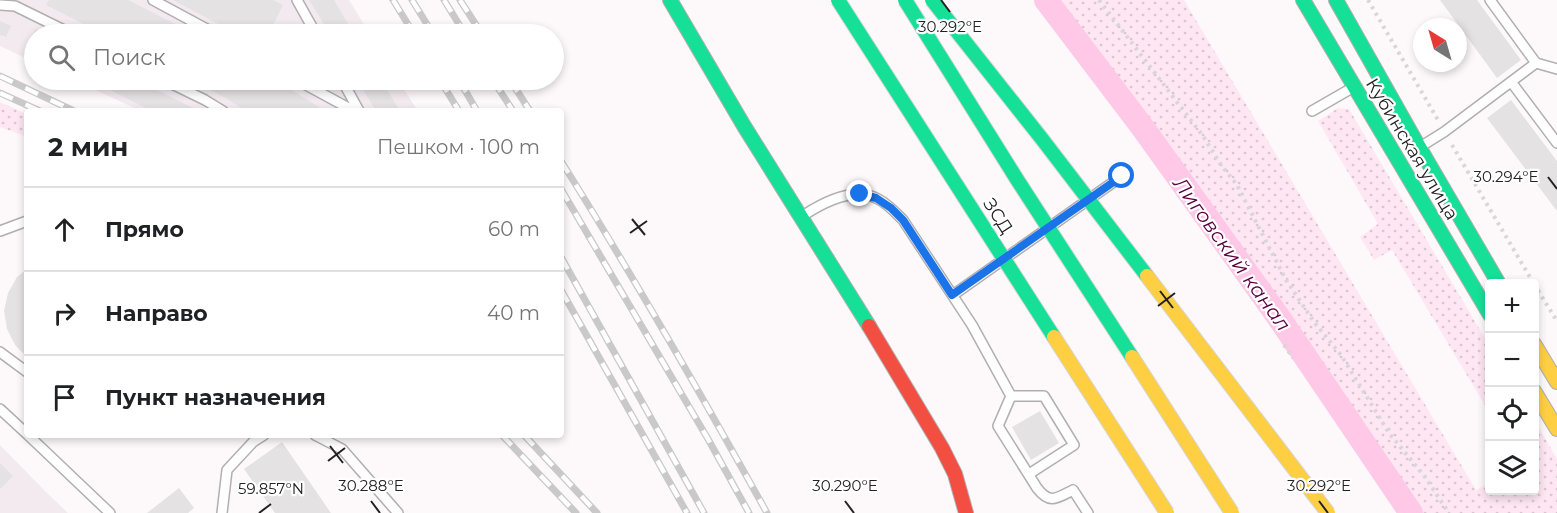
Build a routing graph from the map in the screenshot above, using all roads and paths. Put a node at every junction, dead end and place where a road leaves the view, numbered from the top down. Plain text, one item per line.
1 (153, 0) edge
2 (297, 0) edge
3 (670, 0) edge
4 (838, 0) edge
5 (905, 0) edge
6 (932, 0) edge
7 (1099, 0) edge
8 (1303, 0) edge
9 (1336, 0) edge
10 (1490, 0) edge
11 (18, 3) edge
12 (0, 5) edge
13 (55, 24) edge
14 (197, 24) edge
15 (310, 24) edge
16 (1536, 63) junction
17 (1557, 69) edge
18 (1512, 83) junction
19 (1354, 87) junction
20 (185, 90) edge
21 (315, 90) edge
22 (347, 90) edge
23 (218, 108) edge
24 (348, 108) edge
25 (357, 108) edge
26 (1312, 111) dead end
27 (1557, 143) edge
28 (1408, 154) junction
29 (1122, 176) dead end
30 (801, 217) junction
31 (24, 222) edge
32 (0, 231) edge
33 (1496, 279) edge
34 (1539, 292) edge
35 (952, 295) junction
36 (1485, 305) edge
37 (1557, 321) edge
38 (1284, 345) dead end
39 (0, 352) edge
40 (1539, 352) edge
41 (1293, 358) dead end
42 (24, 370) edge
43 (1557, 382) edge
44 (1011, 396) junction
45 (1541, 396) edge
46 (0, 409) edge
47 (1557, 429) edge
48 (24, 432) edge
49 (30, 438) edge
50 (259, 438) edge
51 (321, 438) edge
52 (1029, 474) junction
53 (110, 513) edge
54 (222, 513) edge
55 (398, 513) edge
56 (966, 513) edge
57 (1088, 513) edge
58 (1167, 513) edge
59 (1232, 513) edge
60 (1328, 513) edge
61 (1449, 513) edge

1 - 14 lane
2 - 15 lane
3 - 30 main road
4 - 58 main road, ЗСД, bridge
5 - 59 main road, ЗСД, bridge
6 - 60 main road, bridge
7 - 61 path
8 - 19 main road, Кубинская улица
9 - 28 main road, Кубинская улица
10 - 16 lane
11 - 12 lane
11 - 13 lane
16 - 17 lane
16 - 18 lane
18 - 27 lane
18 - 28 lane
19 - 26 lane
19 - 28 main road, Кубинская улица
20 - 23 lane
21 - 24 lane
22 - 25 lane
28 - 33 main road, Кубинская улица
28 - 36 main road, Кубинская улица
29 - 35 lane
30 - 35 lane
30 - 56 main road
31 - 32 lane
34 - 37 path
35 - 44 lane
38 - 41 path
39 - 42 lane
40 - 43 main road
44 - 52 lane
44 - 52 lane
45 - 47 main road
46 - 48 lane
49 - 53 lane
50 - 54 lane
51 - 55 lane
52 - 57 lane

